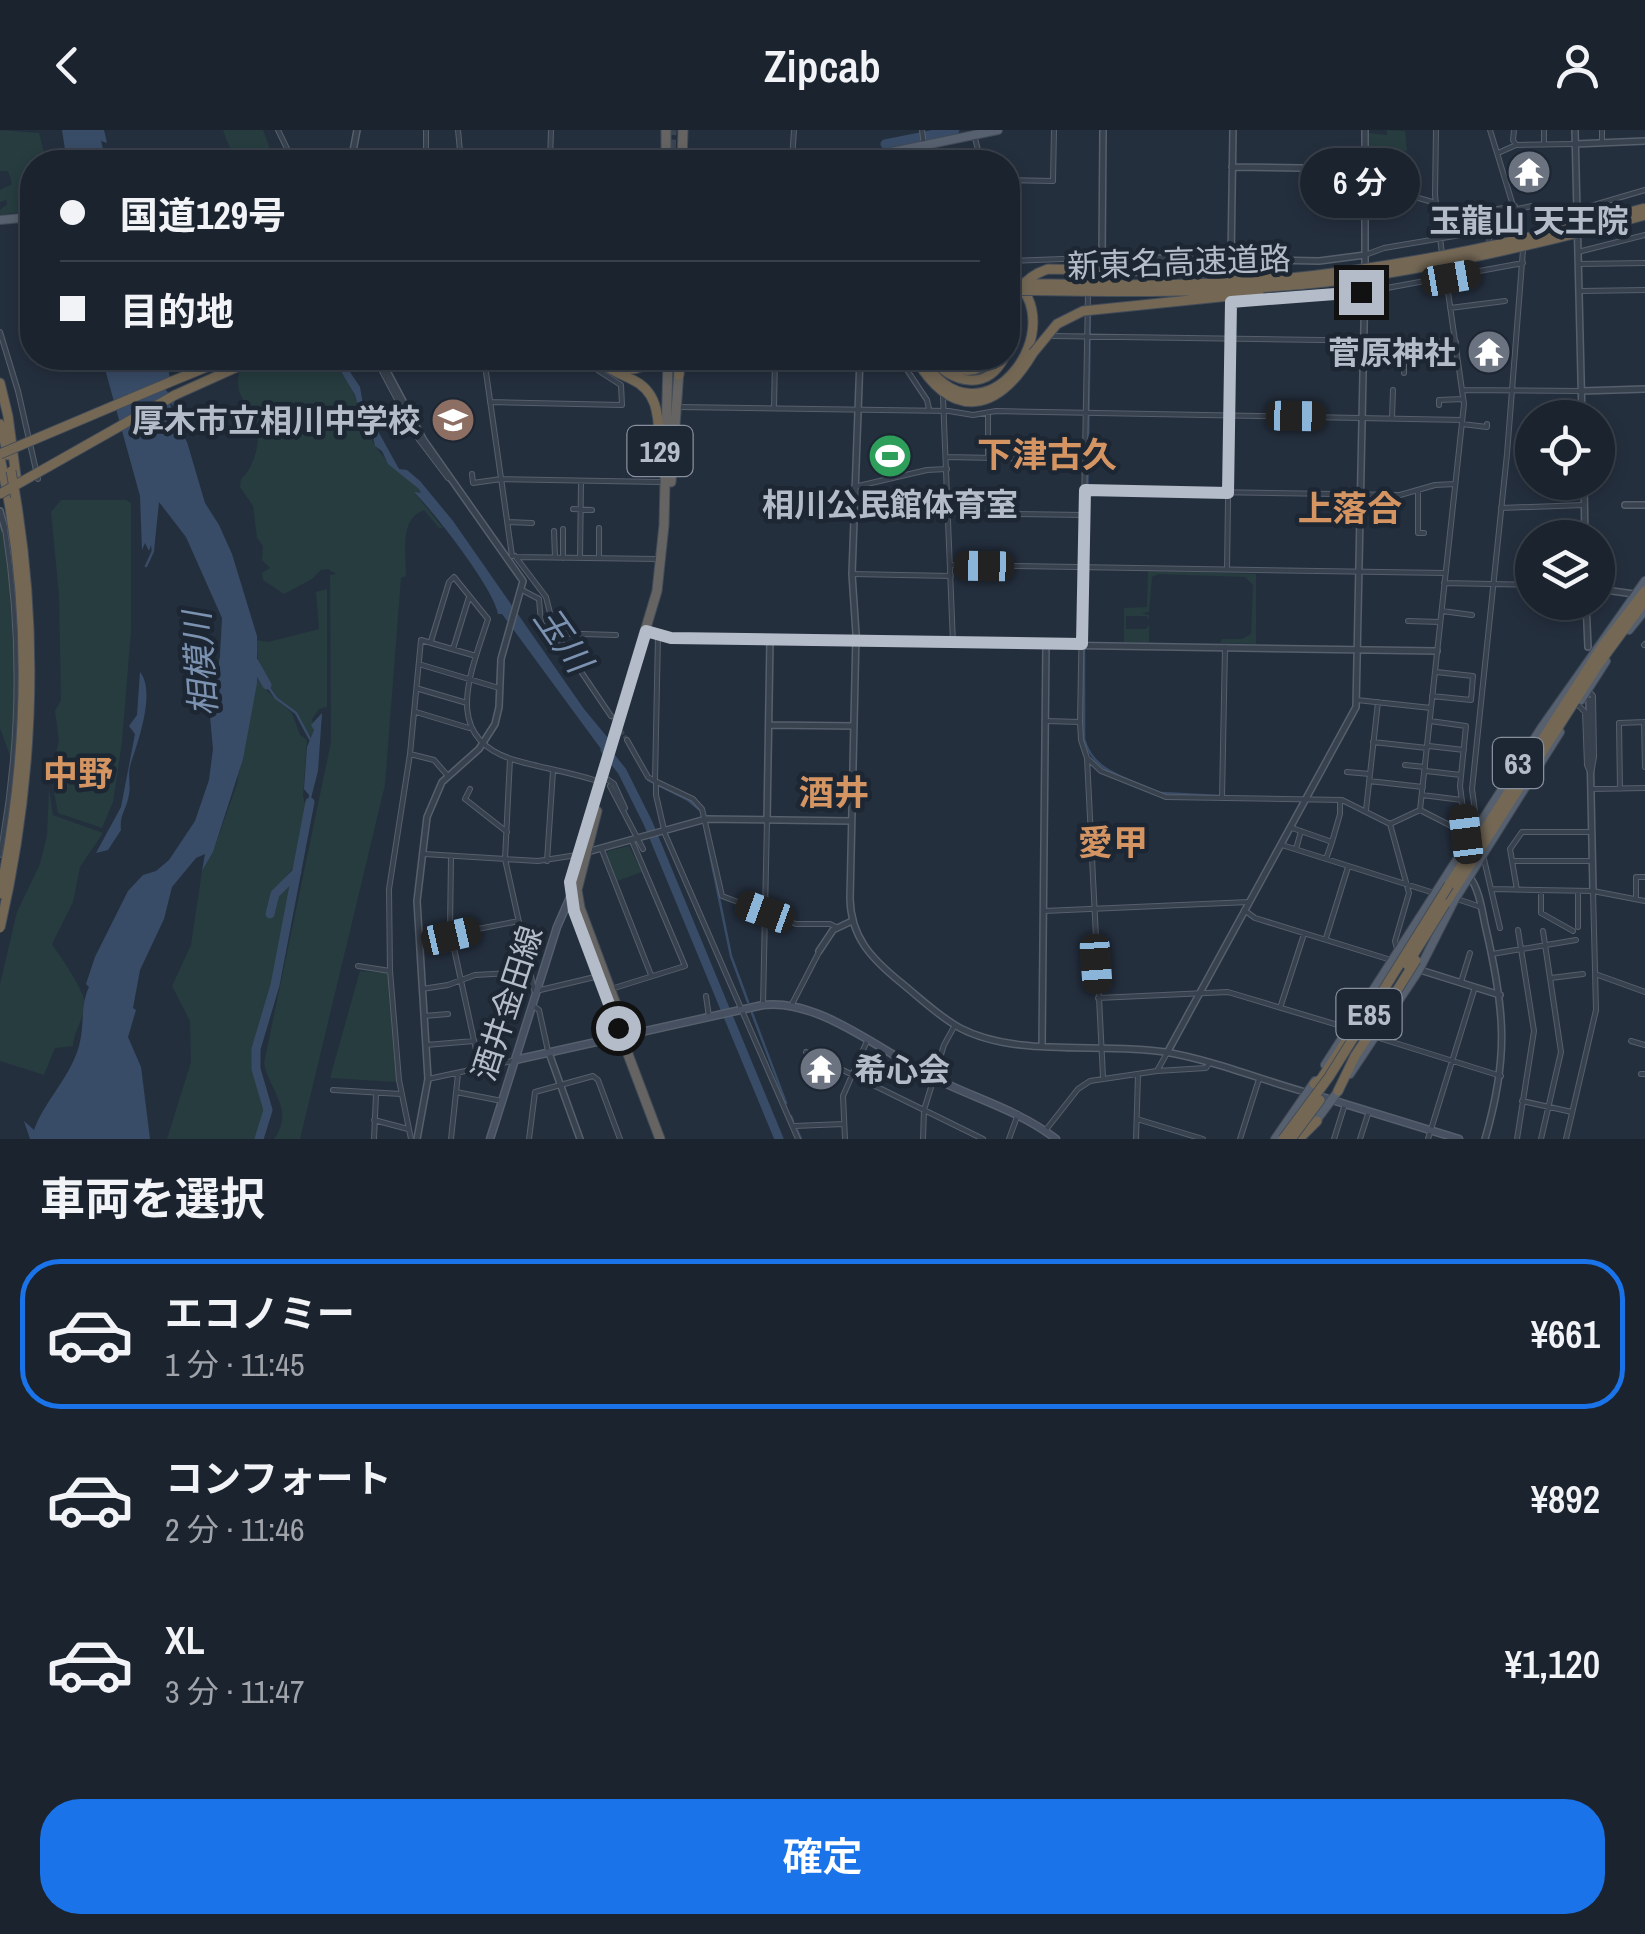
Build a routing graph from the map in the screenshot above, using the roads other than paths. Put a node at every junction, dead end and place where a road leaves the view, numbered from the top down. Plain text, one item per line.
1 (998, 130) edge
2 (1054, 130) edge
3 (1103, 130) edge
4 (1232, 130) edge
5 (1366, 130) edge
6 (1436, 130) edge
7 (1490, 130) edge
8 (1514, 130) edge
9 (1544, 130) edge
10 (1575, 130) edge
11 (1602, 130) edge
12 (975, 135) junction
13 (923, 137) edge
14 (1645, 140) edge
15 (1602, 142) junction
16 (1575, 144) junction
17 (1544, 145) junction
18 (1516, 146) junction
19 (888, 150) edge
20 (978, 150) edge
21 (1498, 154) junction
22 (1232, 168) junction
23 (1366, 169) junction
24 (1020, 180) edge
25 (1366, 184) junction
26 (1645, 190) edge
27 (1636, 193) junction
28 (1437, 206) junction
29 (1530, 207) dead end
30 (1515, 208) junction
31 (1577, 210) junction
32 (1645, 210) edge
33 (1486, 211) junction
34 (1520, 225) junction
35 (1488, 232) junction
36 (1645, 235) edge
37 (1441, 241) junction
38 (1578, 252) junction
39 (1365, 255) junction
40 (1088, 258) junction
41 (1102, 258) junction
42 (1232, 259) junction
43 (1020, 261) edge
44 (1412, 262) junction
45 (1523, 263) junction
46 (1645, 263) edge
47 (1578, 264) junction
48 (1492, 270) junction
49 (1446, 279) junction
50 (1326, 282) junction
51 (1020, 283) edge
52 (1020, 284) edge
53 (1020, 288) edge
54 (1645, 290) edge
55 (1020, 291) edge
56 (1579, 291) junction
57 (1365, 292) junction
58 (1505, 301) dead end
59 (1231, 302) junction
60 (1450, 308) junction
61 (0, 332) edge
62 (1052, 336) dead end
63 (1089, 336) junction
64 (1231, 338) junction
65 (1364, 340) junction
66 (1404, 341) junction
67 (1456, 342) junction
68 (1020, 361) edge
69 (200, 370) edge
70 (231, 370) edge
71 (384, 370) edge
72 (486, 370) edge
73 (598, 370) edge
74 (612, 370) edge
75 (670, 370) edge
76 (671, 370) edge
77 (671, 370) edge
78 (676, 370) edge
79 (774, 370) edge
80 (860, 370) edge
81 (907, 370) edge
82 (924, 370) edge
83 (929, 370) edge
84 (1013, 370) edge
85 (1404, 373) dead end
86 (0, 384) edge
87 (1645, 389) edge
88 (1393, 390) dead end
89 (1463, 390) junction
90 (1582, 391) junction
91 (1511, 392) junction
92 (942, 397) dead end
93 (1464, 399) junction
94 (1439, 400) dead end
95 (1582, 400) edge
96 (490, 402) junction
97 (678, 407) junction
98 (774, 408) junction
99 (860, 410) junction
100 (929, 411) junction
101 (943, 411) junction
102 (1088, 413) junction
103 (988, 414) junction
104 (1230, 415) junction
105 (1363, 418) junction
106 (1392, 418) junction
107 (1462, 422) junction
108 (0, 424) edge
109 (1487, 427) dead end
110 (660, 450) junction
111 (0, 455) edge
112 (947, 457) junction
113 (988, 458) junction
114 (1086, 460) junction
115 (947, 469) junction
116 (472, 474) dead end
117 (0, 475) edge
118 (38, 479) dead end
119 (502, 479) junction
120 (582, 480) junction
121 (666, 482) junction
122 (1455, 484) junction
123 (854, 487) junction
124 (1086, 490) junction
125 (1418, 490) junction
126 (1228, 493) junction
127 (0, 494) edge
128 (1362, 495) junction
129 (1584, 500) edge
130 (9, 502) junction
131 (1645, 504) edge
132 (1625, 505) dead end
133 (1584, 506) junction
134 (1501, 508) junction
135 (573, 509) dead end
136 (581, 509) junction
137 (592, 510) dead end
138 (0, 512) edge
139 (949, 512) junction
140 (1084, 514) junction
141 (1584, 520) edge
142 (508, 522) junction
143 (532, 523) dead end
144 (600, 528) dead end
145 (5, 529) joint
146 (563, 529) dead end
147 (1424, 533) dead end
148 (554, 536) dead end
149 (663, 545) junction
150 (512, 557) junction
151 (555, 558) junction
152 (563, 558) junction
153 (580, 558) junction
154 (599, 558) junction
155 (662, 559) junction
156 (26, 565) junction
157 (950, 565) junction
158 (1085, 567) junction
159 (1227, 570) junction
160 (1360, 572) junction
161 (1445, 573) junction
162 (852, 574) junction
163 (951, 576) junction
164 (1645, 581) edge
165 (1494, 583) junction
166 (1444, 584) junction
167 (1515, 585) edge
168 (1615, 590) edge
169 (1640, 592) edge
170 (521, 593) junction
171 (469, 596) junction
172 (1645, 602) edge
173 (1645, 610) edge
174 (1441, 611) junction
175 (1472, 614) dead end
176 (1587, 620) edge
177 (1412, 622) dead end
178 (1440, 622) junction
179 (555, 633) junction
180 (652, 633) junction
181 (616, 635) dead end
182 (770, 640) junction
183 (430, 642) junction
184 (856, 642) junction
185 (953, 644) junction
186 (1046, 644) junction
187 (1082, 644) junction
188 (1225, 648) junction
189 (1588, 648) dead end
190 (453, 650) junction
191 (1358, 650) junction
192 (1437, 651) junction
193 (476, 656) junction
194 (420, 664) junction
195 (1435, 672) junction
196 (469, 680) junction
197 (418, 688) junction
198 (499, 688) junction
199 (1588, 695) junction
200 (1432, 696) junction
201 (1357, 700) junction
202 (1378, 702) junction
203 (467, 703) junction
204 (1578, 704) junction
205 (1431, 708) junction
206 (415, 712) junction
207 (611, 716) tunnel mouth
208 (1046, 721) junction
209 (1430, 721) junction
210 (1080, 722) junction
211 (1644, 722) edge
212 (768, 725) junction
213 (854, 726) junction
214 (468, 728) junction
215 (620, 737) junction
216 (1373, 742) junction
217 (484, 744) junction
218 (1427, 747) junction
219 (1464, 750) junction
220 (410, 754) junction
221 (1087, 758) junction
222 (510, 759) junction
223 (1405, 765) dead end
224 (1645, 767) edge
225 (1425, 769) junction
226 (553, 770) junction
227 (1347, 772) dead end
228 (1591, 774) junction
229 (1462, 775) junction
230 (448, 776) junction
231 (607, 776) junction
232 (1369, 778) junction
233 (594, 780) dead end
234 (656, 782) junction
235 (1423, 786) junction
236 (1645, 788) edge
237 (470, 789) dead end
238 (1620, 789) junction
239 (1591, 790) junction
240 (1422, 795) junction
241 (1222, 796) junction
242 (1305, 799) junction
243 (1340, 800) junction
244 (1462, 800) junction
245 (1366, 810) junction
246 (1420, 810) junction
247 (706, 819) junction
248 (3, 820) edge
249 (767, 820) junction
250 (852, 822) junction
251 (1390, 824) junction
252 (29, 825) dead end
253 (1290, 827) junction
254 (1477, 827) junction
255 (1301, 831) junction
256 (507, 832) junction
257 (663, 832) junction
258 (1592, 832) junction
259 (1468, 836) junction
260 (637, 840) junction
261 (1332, 842) junction
262 (1280, 844) junction
263 (643, 849) dead end
264 (602, 850) junction
265 (1296, 850) junction
266 (424, 854) junction
267 (580, 854) junction
268 (0, 855) edge
269 (1483, 855) junction
270 (452, 856) junction
271 (505, 859) junction
272 (1326, 859) junction
273 (546, 860) junction
274 (1592, 861) junction
275 (1513, 862) junction
276 (1348, 867) junction
277 (1469, 876) junction
278 (1645, 877) edge
279 (1407, 884) junction
280 (576, 885) junction
281 (1492, 890) junction
282 (1518, 890) junction
283 (1540, 890) junction
284 (1578, 890) junction
285 (1593, 891) junction
286 (1434, 893) junction
287 (0, 894) edge
288 (1451, 894) junction
289 (571, 896) junction
290 (1636, 899) junction
291 (1645, 901) edge
292 (1249, 902) junction
293 (1481, 907) junction
294 (1094, 909) junction
295 (1244, 910) junction
296 (1044, 911) junction
297 (765, 912) junction
298 (852, 921) junction
299 (519, 922) junction
300 (580, 925) junction
301 (556, 927) junction
302 (0, 928) edge
303 (836, 928) junction
304 (1500, 928) dead end
305 (1422, 930) junction
306 (1518, 930) dead end
307 (1543, 931) dead end
308 (1304, 934) junction
309 (451, 936) junction
310 (419, 940) junction
311 (1325, 940) junction
312 (1576, 940) dead end
313 (1545, 946) junction
314 (1584, 948) dead end
315 (1595, 948) junction
316 (1397, 949) junction
317 (1521, 950) junction
318 (819, 952) joint
319 (1470, 953) dead end
320 (1492, 954) junction
321 (1390, 960) junction
322 (358, 966) dead end
323 (1419, 970) junction
324 (390, 971) junction
325 (530, 972) junction
326 (650, 974) junction
327 (1583, 974) dead end
328 (1596, 974) junction
329 (599, 976) junction
330 (1550, 978) junction
331 (461, 981) junction
332 (1461, 982) junction
333 (1475, 987) junction
334 (422, 988) junction
335 (610, 989) junction
336 (536, 992) junction
337 (1645, 992) edge
338 (1199, 993) junction
339 (1500, 994) junction
340 (706, 996) dead end
341 (1098, 998) junction
342 (532, 1005) junction
343 (763, 1005) junction
344 (791, 1006) junction
345 (1281, 1008) junction
346 (740, 1010) junction
347 (424, 1016) junction
348 (445, 1016) dead end
349 (711, 1016) junction
350 (955, 1025) junction
351 (1351, 1029) junction
352 (624, 1037) junction
353 (1375, 1037) junction
354 (474, 1041) junction
355 (868, 1041) junction
356 (1632, 1041) dead end
357 (426, 1045) junction
358 (1042, 1045) junction
359 (1645, 1045) edge
360 (1103, 1046) junction
361 (806, 1052) dead end
362 (549, 1053) junction
363 (1167, 1053) junction
364 (515, 1060) junction
365 (1452, 1061) junction
366 (1208, 1064) junction
367 (480, 1068) junction
368 (1157, 1071) junction
369 (458, 1072) junction
370 (852, 1074) junction
371 (1138, 1075) junction
372 (1501, 1076) junction
373 (1103, 1077) junction
374 (428, 1079) junction
375 (936, 1079) junction
376 (1259, 1079) junction
377 (561, 1084) junction
378 (1311, 1089) junction
379 (333, 1090) dead end
380 (376, 1092) junction
381 (456, 1092) junction
382 (401, 1094) junction
383 (1335, 1096) junction
384 (502, 1101) junction
385 (1524, 1102) junction
386 (1345, 1104) junction
387 (1549, 1107) junction
388 (924, 1110) junction
389 (1370, 1110) junction
390 (1572, 1112) junction
391 (1018, 1114) junction
392 (1137, 1118) junction
393 (374, 1120) junction
394 (1317, 1120) joint
395 (844, 1124) junction
396 (793, 1126) junction
397 (409, 1130) junction
398 (1045, 1130) junction
399 (1430, 1130) junction
400 (1360, 1136) edge
401 (374, 1139) edge
402 (414, 1139) edge
403 (452, 1139) edge
404 (490, 1139) edge
405 (529, 1139) edge
406 (580, 1139) edge
407 (620, 1139) edge
408 (663, 1139) edge
409 (798, 1139) edge
410 (844, 1139) edge
411 (923, 1139) edge
412 (983, 1139) edge
413 (1009, 1139) edge
414 (1056, 1139) edge
415 (1136, 1139) edge
416 (1203, 1139) edge
417 (1240, 1139) edge
418 (1279, 1139) edge
419 (1290, 1139) edge
420 (1301, 1139) edge
421 (1334, 1139) edge
422 (1428, 1139) edge
423 (1459, 1139) edge
424 (1486, 1139) edge
425 (1517, 1139) edge
426 (1541, 1139) edge
427 (1566, 1139) edge

1 - 12 main road
2 - 24 street
3 - 41 street
4 - 22 street
5 - 23 street
6 - 28 street
7 - 21 street
8 - 18 street
9 - 17 street
10 - 16 street
11 - 15 street
12 - 13 main road
12 - 20 street
13 - 19 main road
14 - 15 street
15 - 16 street
16 - 17 street
16 - 31 street
17 - 18 street
18 - 21 street
21 - 30 street
22 - 23 street
22 - 42 street
23 - 25 street
25 - 28 street
25 - 39 street
26 - 27 street
27 - 31 street
27 - 32 street
28 - 33 street
28 - 37 street
29 - 30 street
30 - 33 street
30 - 34 street
31 - 38 street
32 - 44 highway, 新東名高速道路, bridge
32 - 50 highway, 新東名高速道路, bridge
33 - 35 street
34 - 35 street
34 - 45 street
35 - 37 street
35 - 48 street
36 - 38 street
37 - 39 street
37 - 49 street
38 - 47 street
39 - 42 street
39 - 57 street
40 - 41 street
40 - 43 street
40 - 63 street
41 - 42 street
42 - 59 street
44 - 51 highway, 新東名高速道路, bridge
44 - 53 highway, bridge
45 - 48 street
45 - 91 street
46 - 47 street
47 - 56 street
48 - 49 street
49 - 57 street
49 - 60 street
50 - 52 highway, 新東名高速道路, bridge
50 - 82 highway, bridge
54 - 56 street
55 - 68 highway
56 - 90 street
57 - 59 street
57 - 65 street
58 - 60 street
59 - 64 street
60 - 67 street
61 - 118 street
62 - 63 street
63 - 64 street
63 - 102 street
64 - 65 street
64 - 104 street
65 - 66 street
65 - 105 street
66 - 67 street
66 - 85 street
67 - 89 street
69 - 111 highway, bridge
70 - 127 highway, bridge
71 - 150 street
72 - 96 street
73 - 96 street
74 - 110 highway
75 - 110 highway, 129
76 - 121 highway, 129
77 - 149 highway, 129
78 - 97 highway, 129
79 - 98 street
80 - 99 street
81 - 100 street
83 - 84 highway
86 - 156 highway, bridge
87 - 90 street
88 - 106 street
89 - 91 street
89 - 93 street
90 - 91 street
90 - 95 street
91 - 134 street
92 - 101 street
93 - 94 street
93 - 107 street
96 - 119 street
97 - 98 street
97 - 121 highway, 129
98 - 99 street
99 - 100 street
99 - 123 street
100 - 101 street
101 - 103 street
101 - 112 street
102 - 103 street
102 - 104 street
102 - 114 street
103 - 113 street
104 - 105 street
104 - 126 street
105 - 106 street
105 - 128 street
106 - 107 street
107 - 109 street
107 - 122 street
108 - 156 highway, bridge
110 - 121 highway, 129
111 - 130 highway, bridge
112 - 113 street
112 - 115 street
113 - 114 street
114 - 124 street
115 - 123 street
115 - 139 street
116 - 119 street
117 - 130 highway, bridge
119 - 120 street
119 - 142 street
120 - 121 street
120 - 136 street
121 - 149 highway, 129
121 - 180 highway, 129
122 - 125 street
122 - 161 street
123 - 162 street
124 - 126 street
124 - 140 street
125 - 128 street
125 - 147 street
126 - 128 street
126 - 159 street
128 - 160 street
129 - 133 street
130 - 287 highway, bridge
131 - 132 street
133 - 134 street
133 - 141 street
134 - 165 street
135 - 136 street
136 - 137 street
136 - 153 street
138 - 145 street
139 - 140 street
139 - 157 street
140 - 158 street
142 - 143 street
142 - 150 street
144 - 154 street
145 - 248 street
146 - 152 street
148 - 151 street
149 - 155 highway, 129
150 - 151 street
150 - 170 street
150 - 179 street
151 - 152 street
152 - 153 street
153 - 154 street
154 - 155 street
155 - 180 highway, 129
156 - 302 highway, bridge
157 - 158 street
157 - 163 street
158 - 159 street
158 - 187 street
159 - 160 street
160 - 161 street
160 - 191 street
161 - 166 street
162 - 163 street
162 - 184 street
163 - 185 street
164 - 169 main road, 63
165 - 166 street
165 - 167 street
165 - 254 street
166 - 174 street
168 - 169 street
169 - 254 main road, 63
169 - 288 highway, E85
170 - 179 street
170 - 198 street
171 - 183 street
171 - 190 street
171 - 193 street
172 - 288 highway, E85
173 - 199 main road, 63
174 - 175 street
174 - 178 street
176 - 189 street
177 - 178 street
178 - 192 street
179 - 181 street
179 - 207 street
180 - 182 street
180 - 215 highway, 129
180 - 234 street
182 - 184 street
182 - 212 street
183 - 190 street
183 - 194 street
184 - 185 street
184 - 213 street
185 - 186 street
186 - 187 street
186 - 208 street
187 - 188 street
187 - 210 street
188 - 191 street
188 - 241 street
190 - 193 street
191 - 192 street
191 - 201 street
192 - 195 street
193 - 196 street
194 - 196 street
194 - 197 street
195 - 200 street
195 - 200 street
196 - 198 street
196 - 203 street
197 - 203 street
197 - 206 street
198 - 217 street
199 - 204 main road, 63
199 - 228 street
200 - 205 street
201 - 202 street
201 - 242 street
202 - 205 street
202 - 216 street
203 - 214 street
204 - 228 street
204 - 269 main road, 63
205 - 209 street
206 - 214 street
206 - 220 street
208 - 210 street
208 - 296 street
209 - 218 street
209 - 219 street
210 - 221 street
211 - 224 street
211 - 238 street
212 - 213 street
212 - 249 street
213 - 250 street
214 - 217 street
215 - 231 highway, 129
215 - 234 street
216 - 218 street
216 - 232 street
217 - 222 street
217 - 230 street
218 - 219 street
218 - 225 street
219 - 229 street
220 - 230 street
220 - 324 street
221 - 241 street
221 - 294 street
222 - 226 street
222 - 256 street
223 - 225 street
225 - 229 street
225 - 235 street
226 - 233 street
226 - 273 street
227 - 232 street
228 - 239 street
229 - 244 street
230 - 266 street
231 - 260 street
231 - 267 highway, 129
232 - 235 street
232 - 245 street
234 - 247 street
234 - 257 street
235 - 240 street
236 - 238 street
237 - 256 street
238 - 239 street
239 - 258 street
240 - 244 street
240 - 246 street
241 - 242 street
242 - 243 street
242 - 253 street
243 - 245 street
243 - 261 street
244 - 259 street
245 - 251 street
246 - 251 street
246 - 259 street
247 - 249 street
247 - 257 street
247 - 297 street
248 - 252 street
248 - 268 street
249 - 250 street
249 - 297 street
250 - 298 street
251 - 279 street
253 - 255 street
253 - 262 street
254 - 259 main road, 63
255 - 261 street
255 - 265 street
256 - 271 street
257 - 260 street
257 - 346 street
258 - 274 street
258 - 275 street
259 - 286 main road, 63
260 - 263 street
260 - 264 street
260 - 326 street
261 - 272 street
262 - 265 street
262 - 292 street
264 - 267 street
264 - 326 street
265 - 272 street
266 - 270 street
266 - 310 street
267 - 273 street
267 - 280 highway, 129
267 - 289 highway, 129
269 - 277 main road, 63
269 - 281 street
270 - 271 street
270 - 309 street
271 - 273 street
271 - 299 street
272 - 276 street
274 - 275 street
274 - 285 street
275 - 282 street
276 - 279 street
276 - 311 street
277 - 288 main road, 63
277 - 293 street
278 - 290 street
279 - 286 street
279 - 316 street
280 - 289 main road, 酒井金田線
280 - 335 highway, 129
281 - 282 street
281 - 304 street
282 - 283 street
283 - 284 street
283 - 284 street
284 - 285 street
285 - 290 street
285 - 315 street
286 - 316 main road, 63
288 - 293 street
288 - 305 highway, E85, bridge
288 - 323 main road, 63
288 - 383 highway, bridge
288 - 419 highway, E85, bridge
289 - 300 highway, 129
289 - 301 main road, 酒井金田線
290 - 291 street
292 - 294 street
292 - 295 street
293 - 320 street
294 - 296 street
294 - 341 street
295 - 308 street
295 - 338 street
296 - 358 street
297 - 303 street
297 - 343 street
298 - 303 street
298 - 350 street
299 - 309 street
299 - 325 street
300 - 301 main road
300 - 329 highway, 129
301 - 336 main road, 酒井金田線
303 - 318 street
305 - 351 highway, bridge
305 - 418 highway, E85, bridge
306 - 317 street
307 - 313 street
308 - 311 street
308 - 345 street
309 - 310 street
309 - 331 street
310 - 334 street
311 - 321 street
312 - 313 street
313 - 317 street
313 - 330 street
314 - 315 street
315 - 328 street
316 - 321 main road, 63
317 - 320 street
317 - 385 street
318 - 344 street
319 - 332 street
320 - 339 street
321 - 323 street
321 - 351 main road, 63
322 - 324 street
323 - 332 street
323 - 353 main road, 63
324 - 382 street
325 - 331 street
325 - 336 street
326 - 335 street
327 - 330 street
328 - 337 street
328 - 390 street
329 - 336 street
329 - 352 highway, 129
330 - 387 street
331 - 334 street
331 - 354 street
332 - 333 street
333 - 339 street
333 - 365 street
334 - 347 street
335 - 352 highway, 129
336 - 342 main road, 酒井金田線
338 - 341 street
338 - 345 street
338 - 363 street
339 - 372 street
340 - 349 street
341 - 360 street
342 - 362 street
342 - 364 main road, 酒井金田線
343 - 344 main road
343 - 346 main road
344 - 355 main road
345 - 351 street
346 - 349 main road
346 - 396 street
347 - 348 street
347 - 357 street
349 - 352 main road
350 - 358 street
350 - 375 street
351 - 378 highway
352 - 362 main road
352 - 408 highway, 129
353 - 365 street
353 - 383 main road, 63
354 - 357 street
354 - 367 street
355 - 370 street
355 - 375 main road
356 - 359 street
357 - 374 street
358 - 360 street
360 - 363 street
360 - 373 street
361 - 370 street
362 - 364 main road
362 - 377 street
363 - 366 street
363 - 368 street
364 - 367 street
364 - 384 main road, 酒井金田線
365 - 372 street
365 - 399 street
366 - 368 street
366 - 376 street
367 - 369 street
368 - 371 street
369 - 374 street
369 - 381 street
370 - 388 street
370 - 395 street
371 - 373 street
371 - 392 street
372 - 424 street
373 - 398 street
374 - 402 street
375 - 388 street
375 - 391 main road
376 - 378 street
376 - 417 street
377 - 405 street
377 - 406 street
377 - 407 street
378 - 383 main road
378 - 418 main road
379 - 380 street
380 - 382 street
380 - 393 street
381 - 384 street
381 - 403 street
382 - 397 street
383 - 386 main road
383 - 394 main road, 63
384 - 404 main road, 酒井金田線
385 - 387 street
385 - 425 street
386 - 389 main road
386 - 421 street
387 - 390 street
387 - 426 street
388 - 411 street
388 - 412 street
389 - 399 main road
389 - 400 street
390 - 427 street
391 - 398 main road
391 - 413 street
392 - 415 street
392 - 416 street
393 - 397 street
393 - 401 street
394 - 420 highway
395 - 396 street
395 - 410 street
396 - 409 street
397 - 402 street
398 - 414 main road
399 - 422 street
399 - 423 main road

